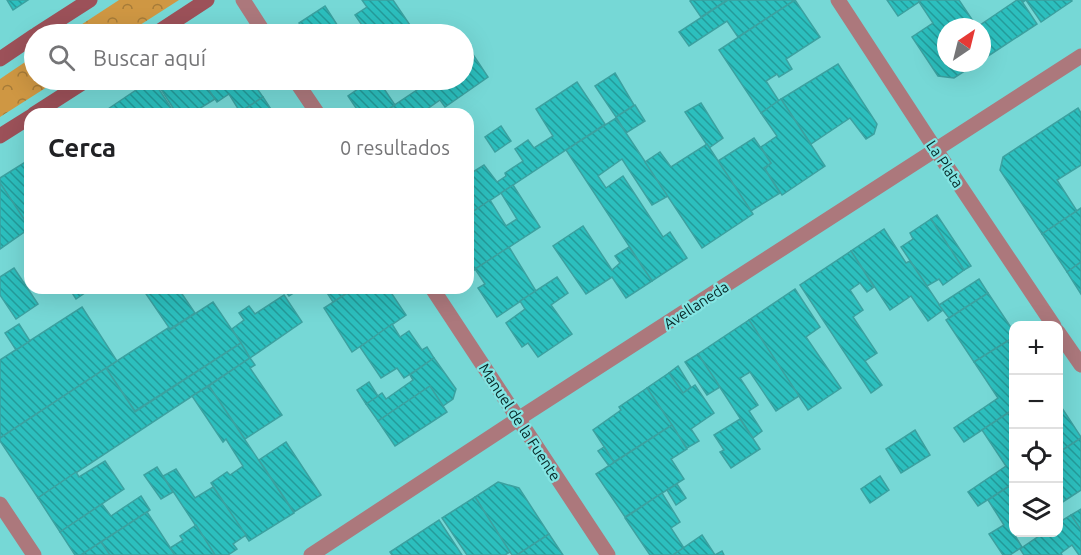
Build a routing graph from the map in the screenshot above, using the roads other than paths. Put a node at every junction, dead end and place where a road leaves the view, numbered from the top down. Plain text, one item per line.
1 (90, 0) edge
2 (207, 0) edge
3 (243, 0) edge
4 (838, 0) edge
5 (53, 24) edge
6 (170, 24) edge
7 (259, 24) edge
8 (24, 43) edge
9 (1081, 56) edge
10 (0, 59) edge
11 (71, 90) edge
12 (302, 90) edge
13 (43, 108) edge
14 (314, 108) edge
15 (24, 121) edge
16 (0, 136) edge
17 (936, 150) junction
18 (436, 294) edge
19 (1051, 321) edge
20 (1063, 338) edge
21 (1081, 365) edge
22 (518, 419) junction
23 (0, 504) edge
24 (34, 555) edge
25 (311, 555) edge
26 (608, 555) edge

1 - 5 main road
2 - 6 main road
3 - 7 street
4 - 17 street, La Plata
8 - 10 main road
9 - 17 street, Avellaneda
11 - 13 main road
12 - 14 street
15 - 16 main road
17 - 19 street, La Plata
17 - 22 street, Avellaneda
18 - 22 street, Manuel de la Fuente
20 - 21 street
22 - 25 street, Avellaneda
22 - 26 street, Manuel de la Fuente
23 - 24 street

